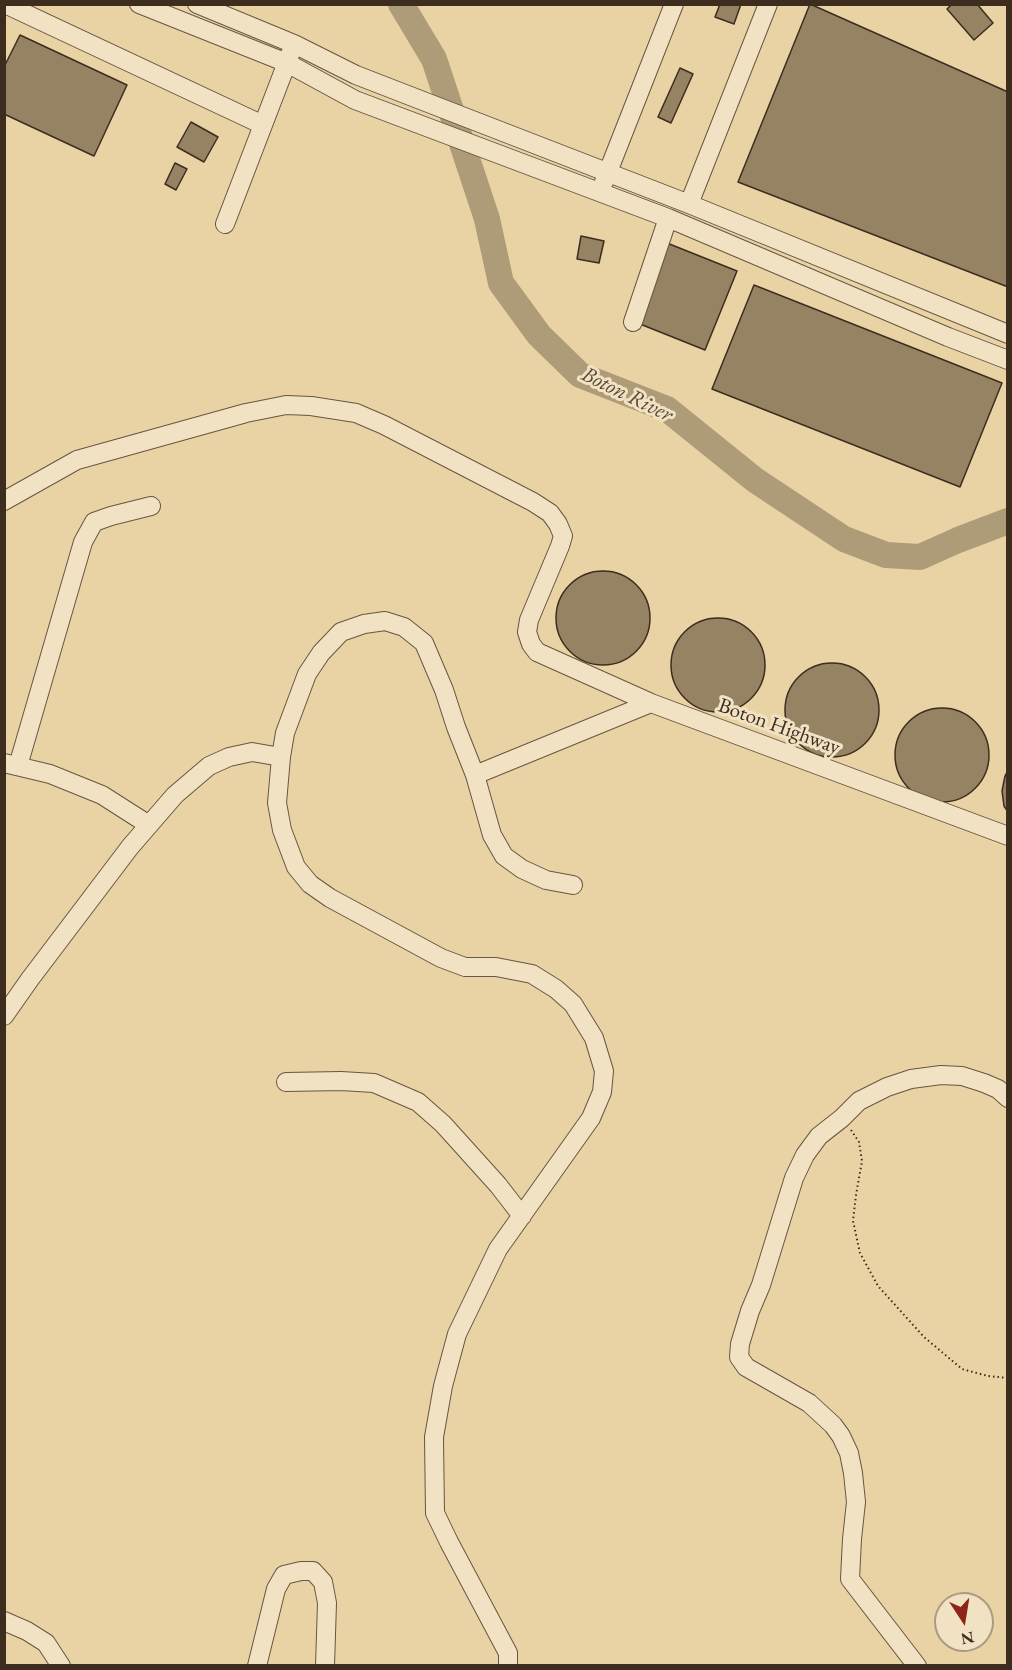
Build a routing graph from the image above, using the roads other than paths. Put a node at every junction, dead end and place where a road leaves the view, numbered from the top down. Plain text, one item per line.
1 (5, 4) edge
2 (139, 4) edge
3 (197, 4) edge
4 (674, 4) edge
5 (768, 4) edge
6 (294, 44) junction
7 (287, 63) junction
8 (263, 124) junction
9 (609, 172) junction
10 (600, 191) junction
11 (689, 204) junction
12 (668, 218) junction
13 (225, 224) dead end
14 (633, 322) dead end
15 (1008, 334) edge
16 (1008, 360) edge
17 (4, 501) edge
18 (151, 506) dead end
19 (651, 703) junction
20 (281, 757) junction
21 (11, 764) edge
22 (475, 775) junction
23 (149, 825) junction
24 (1008, 836) edge
25 (573, 885) dead end
26 (4, 1016) edge
27 (286, 1082) dead end
28 (1008, 1098) edge
29 (522, 1216) junction
30 (4, 1621) edge
31 (61, 1665) edge
32 (257, 1665) edge
33 (325, 1665) edge
34 (508, 1665) edge
35 (917, 1665) edge

1 - 8 street
2 - 7 street
3 - 6 street
4 - 9 street
5 - 11 street
6 - 7 street
6 - 9 street
7 - 8 street
7 - 10 street
8 - 13 street
9 - 10 street
9 - 11 street
10 - 12 street
11 - 15 street
12 - 14 street
12 - 16 street
17 - 19 street, Boton Highway
18 - 21 street
19 - 22 street
19 - 24 street, Boton Highway
20 - 22 street
20 - 23 street
20 - 29 street
21 - 23 street
22 - 25 street
23 - 26 street
27 - 29 street
28 - 35 street
29 - 34 street
30 - 31 street
32 - 33 street

